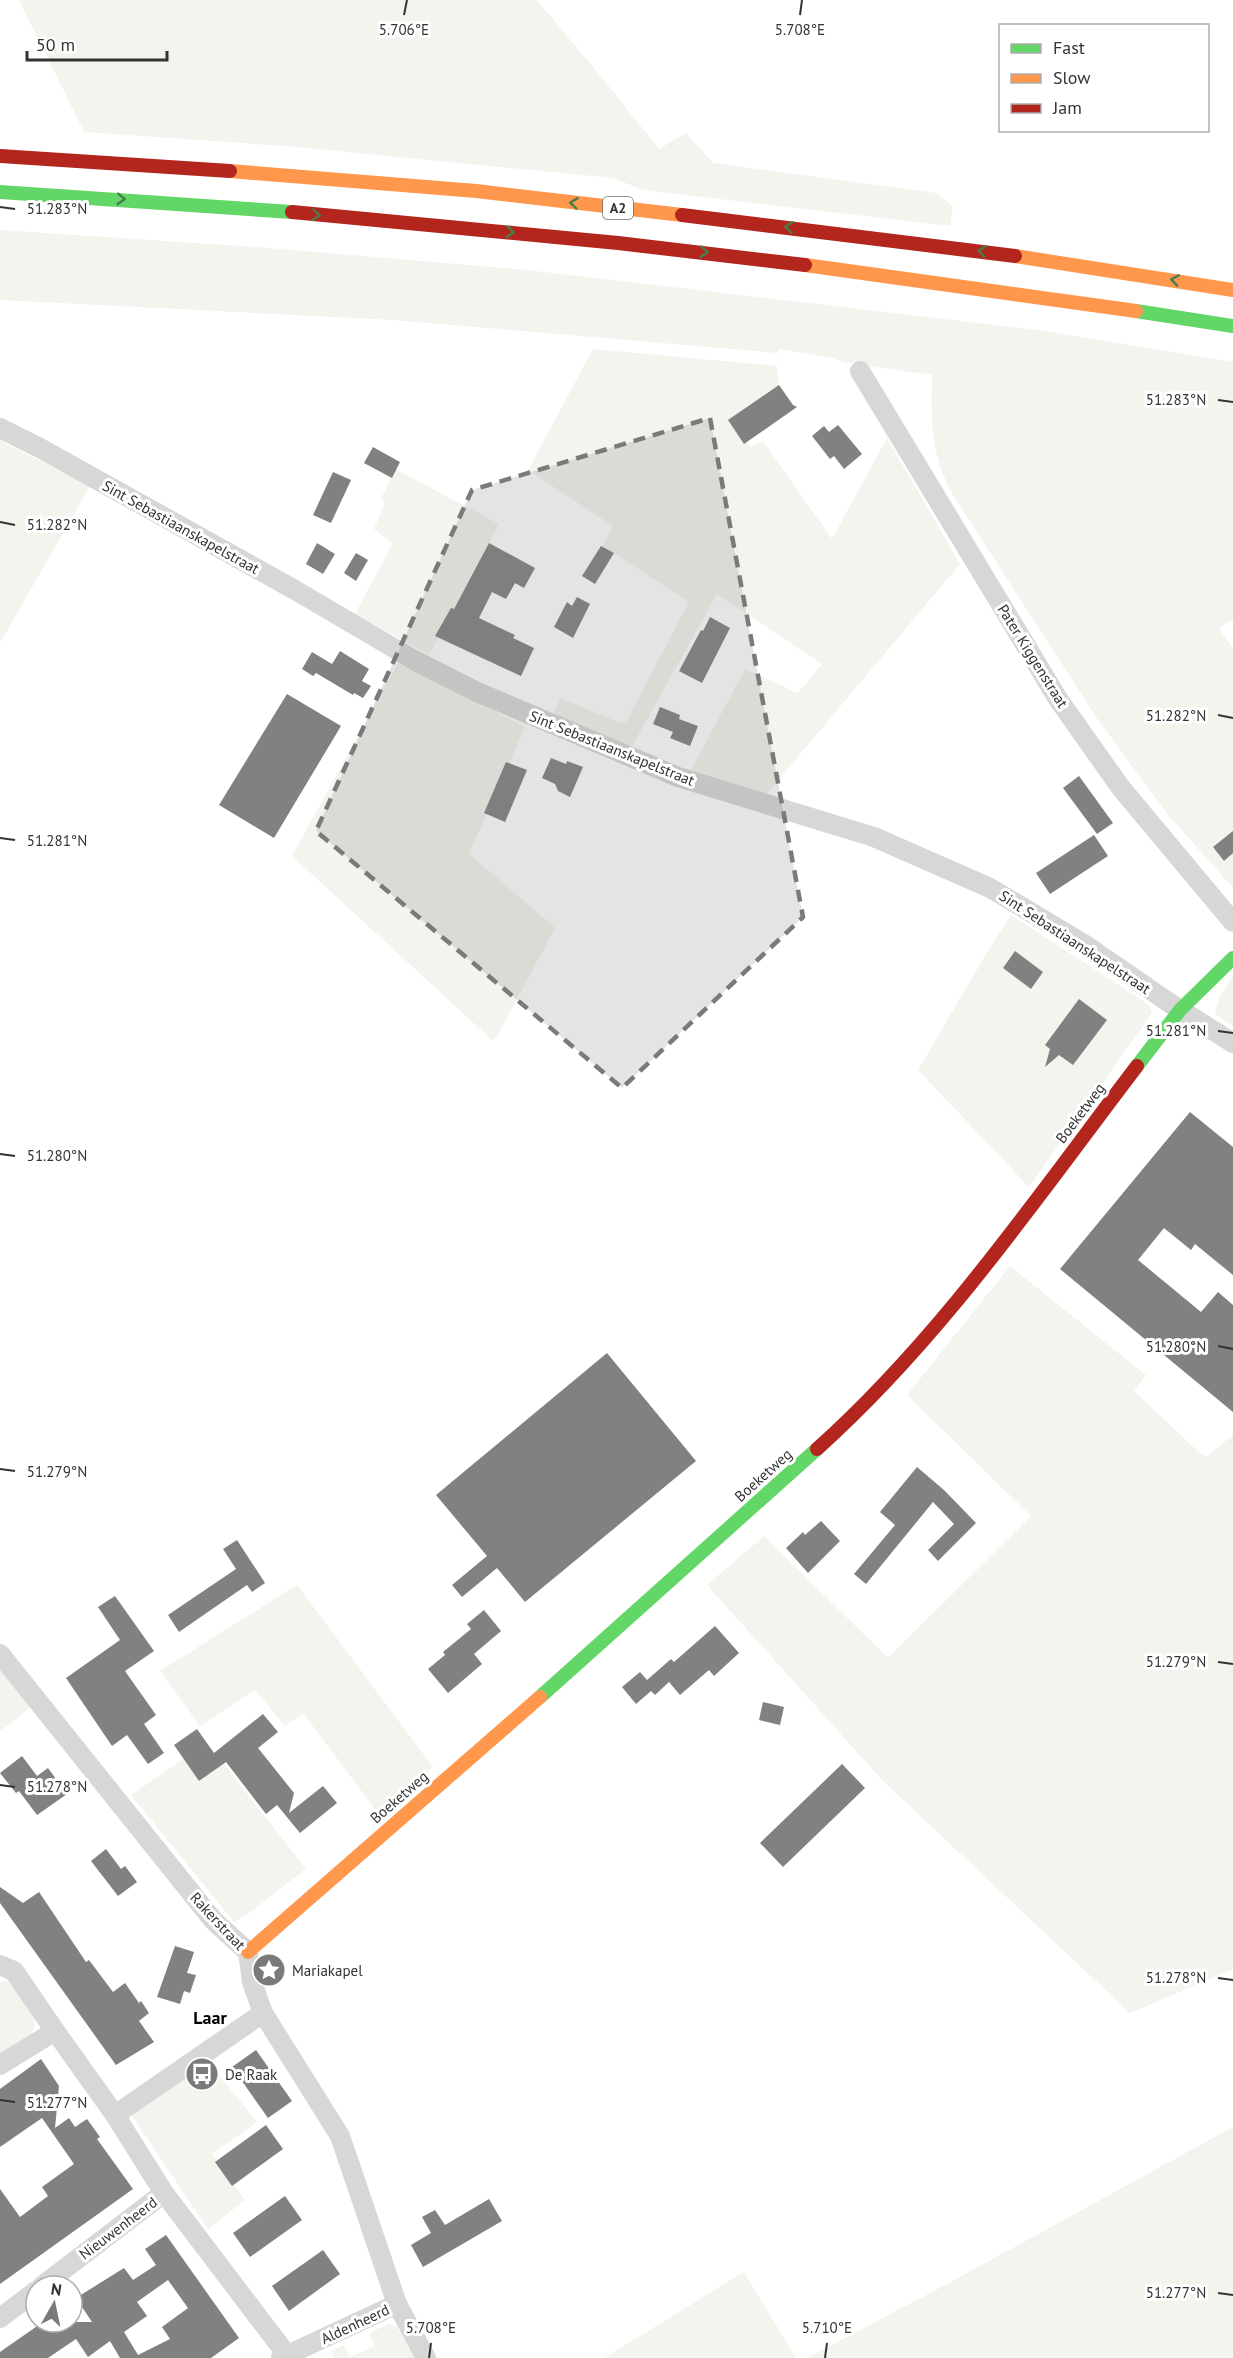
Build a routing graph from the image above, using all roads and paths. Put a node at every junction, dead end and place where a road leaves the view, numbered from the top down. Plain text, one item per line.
1 (0, 156) edge
2 (0, 192) edge
3 (1233, 290) edge
4 (1233, 326) edge
5 (860, 371) dead end
6 (0, 428) edge
7 (1233, 922) edge
8 (1233, 958) edge
9 (1180, 1010) junction
10 (1233, 1043) edge
11 (0, 1654) edge
12 (248, 1952) junction
13 (0, 1965) edge
14 (264, 2013) junction
15 (55, 2031) junction
16 (0, 2065) edge
17 (115, 2115) junction
18 (165, 2193) junction
19 (58, 2274) edge
20 (24, 2300) edge
21 (397, 2304) junction
22 (0, 2318) edge
23 (284, 2356) edge
24 (426, 2358) edge

3 -> 1 main road, A2
2 -> 4 main road, A2
5 - 7 street, Pater Kiggenstraat
6 - 9 street, Sint Sebastiaanskapelstraat
8 - 9 main road, Boeketweg
9 - 10 street, Sint Sebastiaanskapelstraat
9 - 12 main road, Boeketweg
11 - 12 street, Rakerstraat
12 - 14 street, Rakerstraat
13 - 15 street
14 - 17 street
14 - 21 street, Rakerstraat
15 - 16 street
15 - 17 street
17 - 18 street
18 - 19 street, Nieuwenheerd
18 - 23 street
20 - 22 street
21 - 23 street, Aldenheerd
21 - 24 street, Rakerstraat

